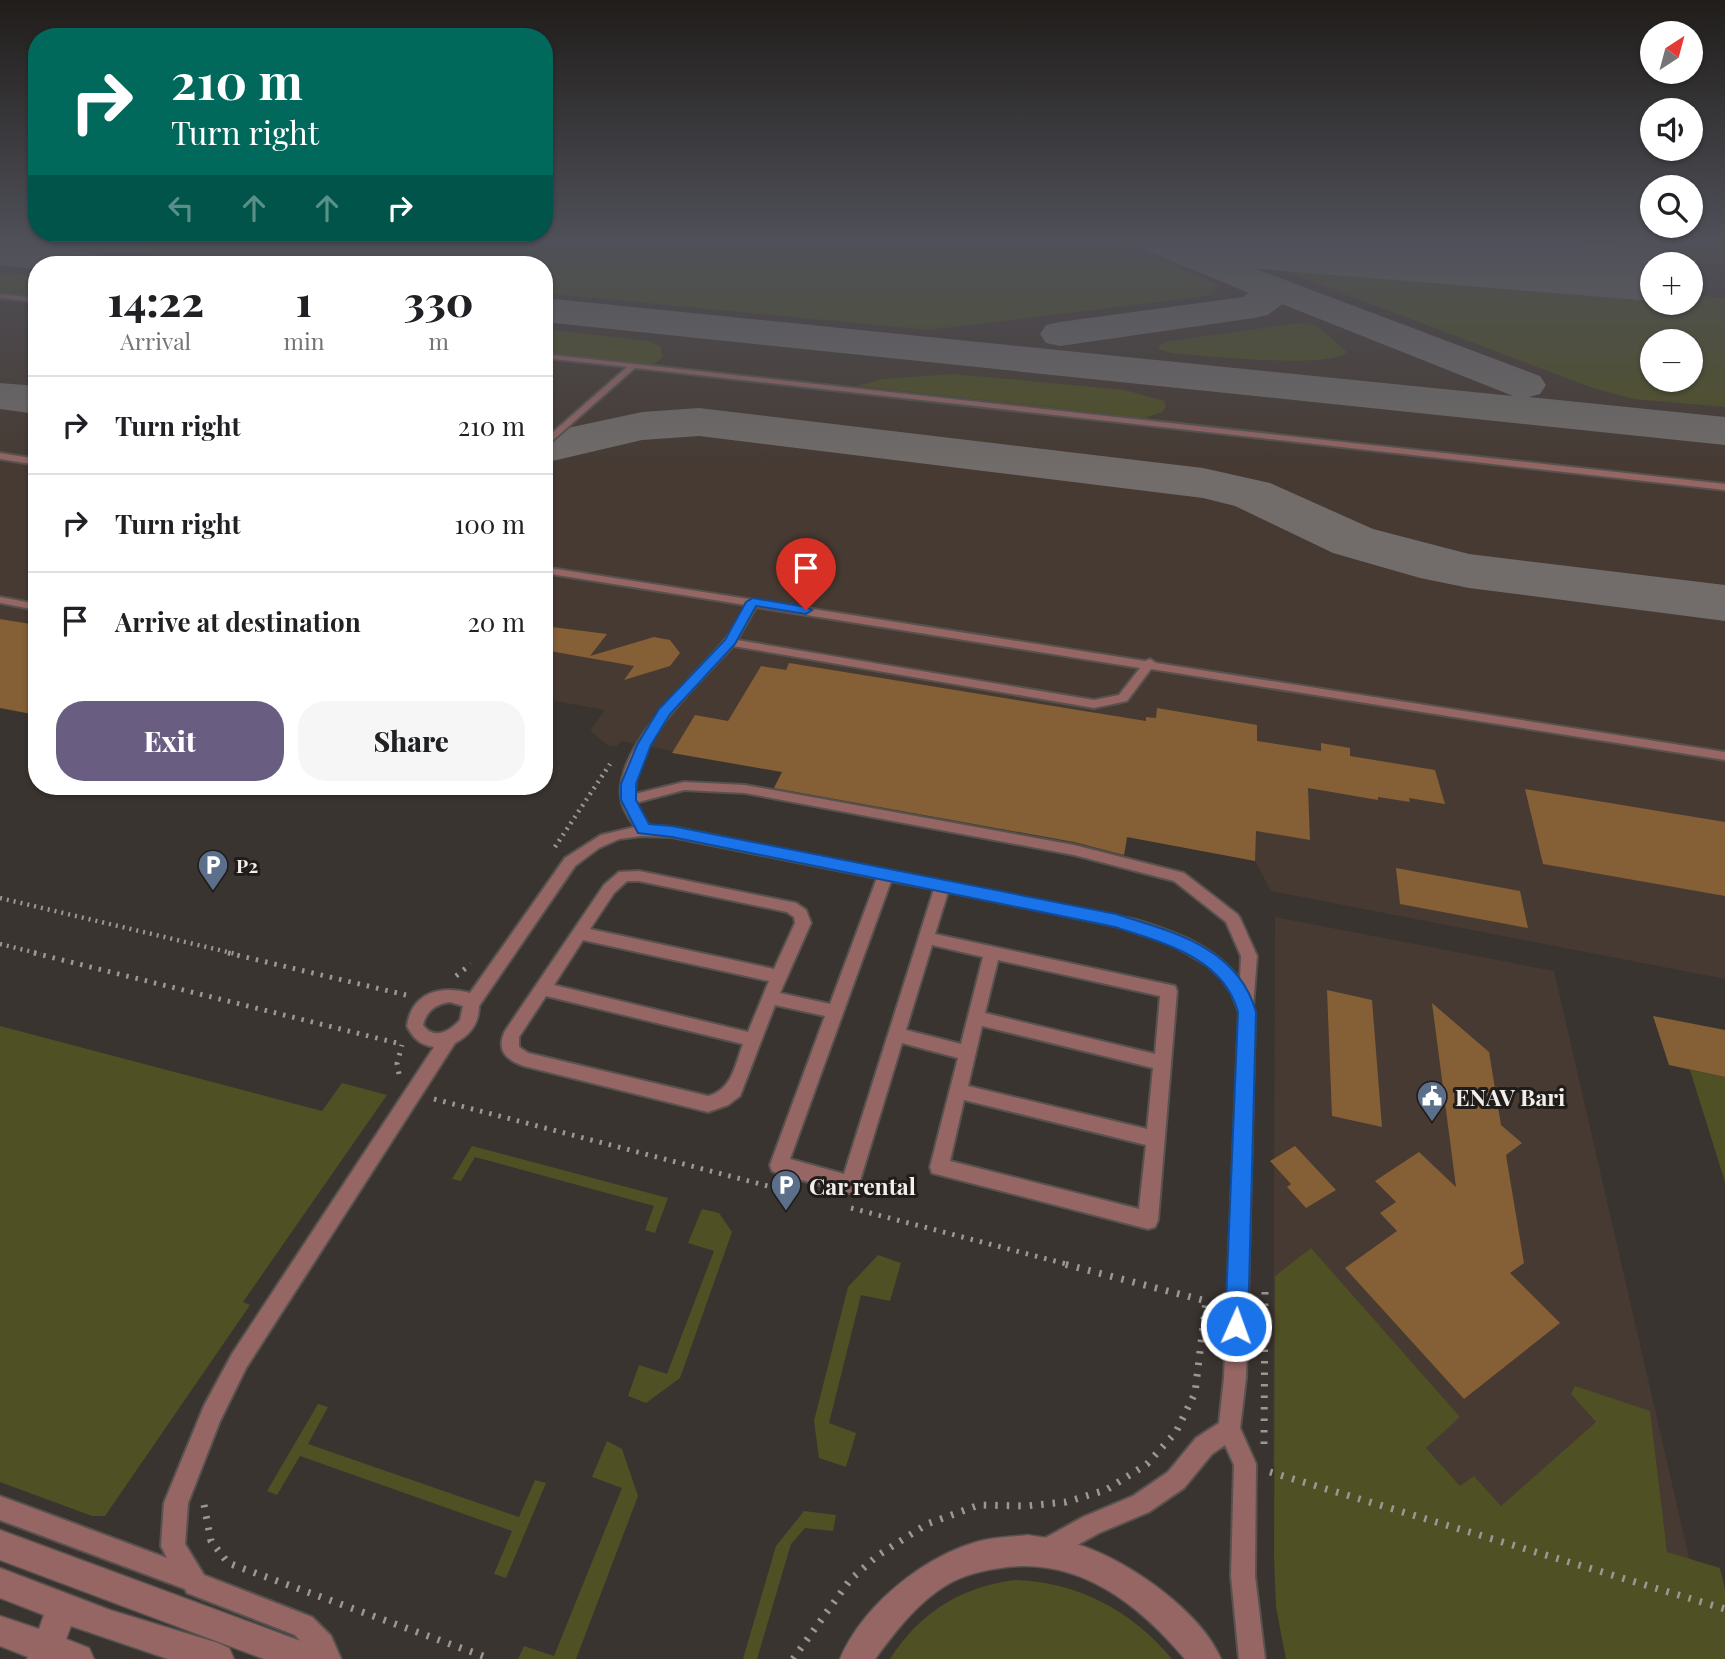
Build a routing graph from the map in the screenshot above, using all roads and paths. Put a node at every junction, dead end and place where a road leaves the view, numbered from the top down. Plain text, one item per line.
1 (553, 357) edge
2 (633, 366) junction
3 (553, 437) edge
4 (0, 456) edge
5 (28, 461) edge
6 (1725, 488) edge
7 (553, 571) edge
8 (0, 600) edge
9 (753, 602) junction
10 (28, 605) edge
11 (730, 642) junction
12 (1150, 663) junction
13 (618, 754) dead end
14 (1725, 755) edge
15 (628, 800) junction
16 (644, 830) junction
17 (548, 857) dead end
18 (886, 874) junction
19 (942, 886) junction
20 (0, 898) edge
21 (580, 933) junction
22 (926, 938) junction
23 (514, 942) junction
24 (0, 944) edge
25 (992, 953) junction
26 (780, 976) junction
27 (449, 979) dead end
28 (543, 989) junction
29 (410, 995) dead end
30 (771, 997) junction
31 (471, 1005) junction
32 (835, 1012) junction
33 (1247, 1012) junction
34 (975, 1018) junction
35 (896, 1035) junction
36 (449, 1038) junction
37 (754, 1040) junction
38 (402, 1044) dead end
39 (967, 1053) junction
40 (1163, 1063) junction
41 (958, 1091) junction
42 (1156, 1139) junction
43 (1265, 1287) dead end
44 (1206, 1301) dead end
45 (1229, 1429) junction
46 (1176, 1432) dead end
47 (1264, 1457) dead end
48 (1264, 1470) dead end
49 (205, 1494) dead end
50 (0, 1508) edge
51 (0, 1545) edge
52 (1042, 1552) junction
53 (191, 1579) junction
54 (0, 1583) edge
55 (64, 1607) junction
56 (1725, 1609) edge
57 (0, 1631) edge
58 (45, 1654) edge
59 (78, 1659) edge
60 (218, 1659) edge
61 (306, 1659) edge
62 (328, 1659) edge
63 (491, 1659) edge
64 (856, 1659) edge
65 (1205, 1659) edge
66 (1252, 1659) edge

1 - 2 lane
2 - 3 lane
2 - 6 lane
4 - 5 lane
7 - 9 lane
8 - 10 lane
9 - 11 lane
9 - 12 lane
11 - 12 lane
11 - 15 lane
12 - 14 lane
13 - 17 path
15 - 16 lane
15 - 33 lane
16 - 18 lane
16 - 23 lane
18 - 19 lane
18 - 32 lane
19 - 22 lane
19 - 33 lane
20 - 29 path
21 - 26 lane
21 - 26 lane
21 - 28 lane
22 - 25 lane
22 - 35 lane
23 - 27 path
23 - 31 lane
24 - 38 path
25 - 34 lane
25 - 40 lane
26 - 30 lane
28 - 37 lane
28 - 37 lane
30 - 32 lane
30 - 37 lane
31 - 36 lane
31 - 36 lane
32 - 35 lane
33 - 45 lane
34 - 39 lane
34 - 40 lane
35 - 39 lane
36 - 53 lane
39 - 41 lane
40 - 42 lane
41 - 42 lane
41 - 42 lane
43 - 47 path
44 - 46 path
45 - 52 lane
45 - 66 lane
48 - 56 path
49 - 63 path
50 - 53 lane
51 - 61 street
52 - 64 street
52 - 65 street
53 - 62 lane
54 - 55 street
55 - 58 street
55 - 60 street
57 - 58 street
58 - 59 street

